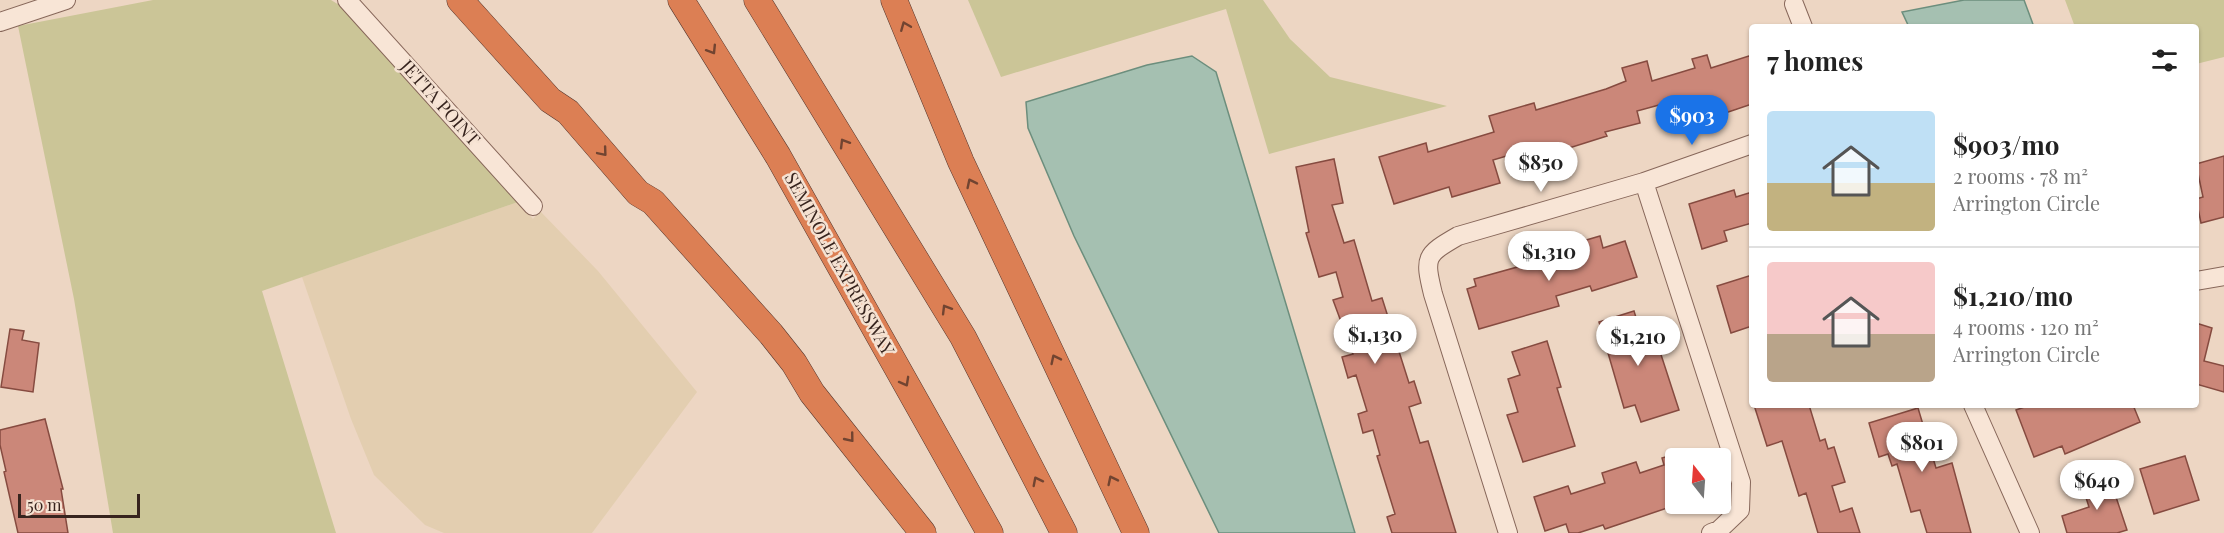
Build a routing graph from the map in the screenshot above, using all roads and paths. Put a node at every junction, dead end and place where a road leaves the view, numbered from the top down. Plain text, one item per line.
1 (66, 0) edge
2 (347, 0) edge
3 (460, 0) edge
4 (483, 0) edge
5 (681, 0) edge
6 (757, 0) edge
7 (894, 0) edge
8 (1794, 4) dead end
9 (0, 22) edge
10 (1802, 24) edge
11 (568, 112) junction
12 (1749, 145) edge
13 (1644, 182) junction
14 (533, 206) dead end
15 (2224, 276) edge
16 (2199, 280) edge
17 (1974, 408) edge
18 (923, 533) edge
19 (990, 533) edge
20 (1064, 533) edge
21 (1136, 533) edge
22 (1508, 533) edge
23 (1711, 533) edge
24 (2030, 533) edge

1 - 9 street
2 - 14 street, JETTA POINT
3 - 11 highway
4 - 11 highway
5 -> 19 highway, SEMINOLE EXPRESSWAY
20 -> 6 highway
21 -> 7 highway
8 - 10 street
11 -> 18 highway
12 - 13 street
13 - 22 street
13 - 23 street
15 - 16 street
17 - 24 street

